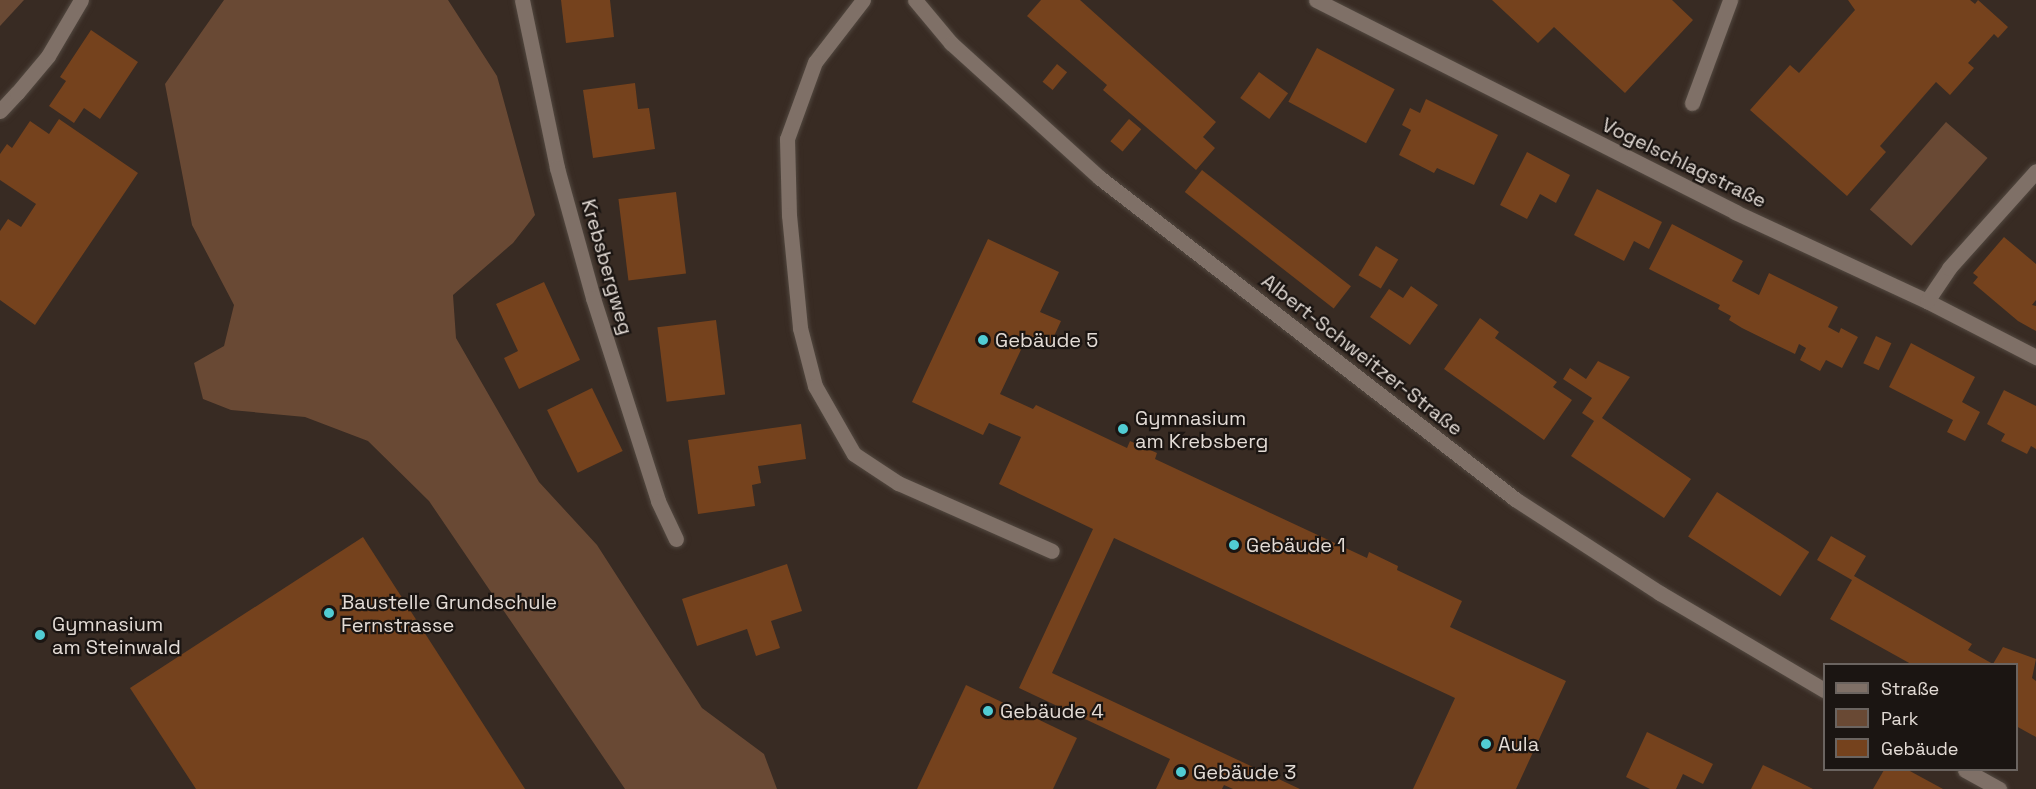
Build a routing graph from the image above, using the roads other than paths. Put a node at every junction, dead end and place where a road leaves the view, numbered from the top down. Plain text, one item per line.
1 (81, 0) edge
2 (522, 0) edge
3 (863, 0) edge
4 (915, 0) edge
5 (1316, 0) edge
6 (1730, 0) edge
7 (17, 93) junction
8 (0, 102) edge
9 (1692, 103) dead end
10 (0, 111) edge
11 (2036, 171) edge
12 (1927, 301) junction
13 (2036, 357) edge
14 (676, 539) dead end
15 (1052, 550) dead end
16 (1823, 689) edge
17 (1967, 771) edge
18 (2000, 789) edge

1 - 7 street
2 - 14 street, Krebsbergweg
3 - 15 street
4 - 16 street, Albert-Schweitzer-Straße
5 - 12 street, Vogelschlagstraße
6 - 9 street
7 - 8 street
7 - 10 street
11 - 12 street
12 - 13 street, Vogelschlagstraße
17 - 18 street

